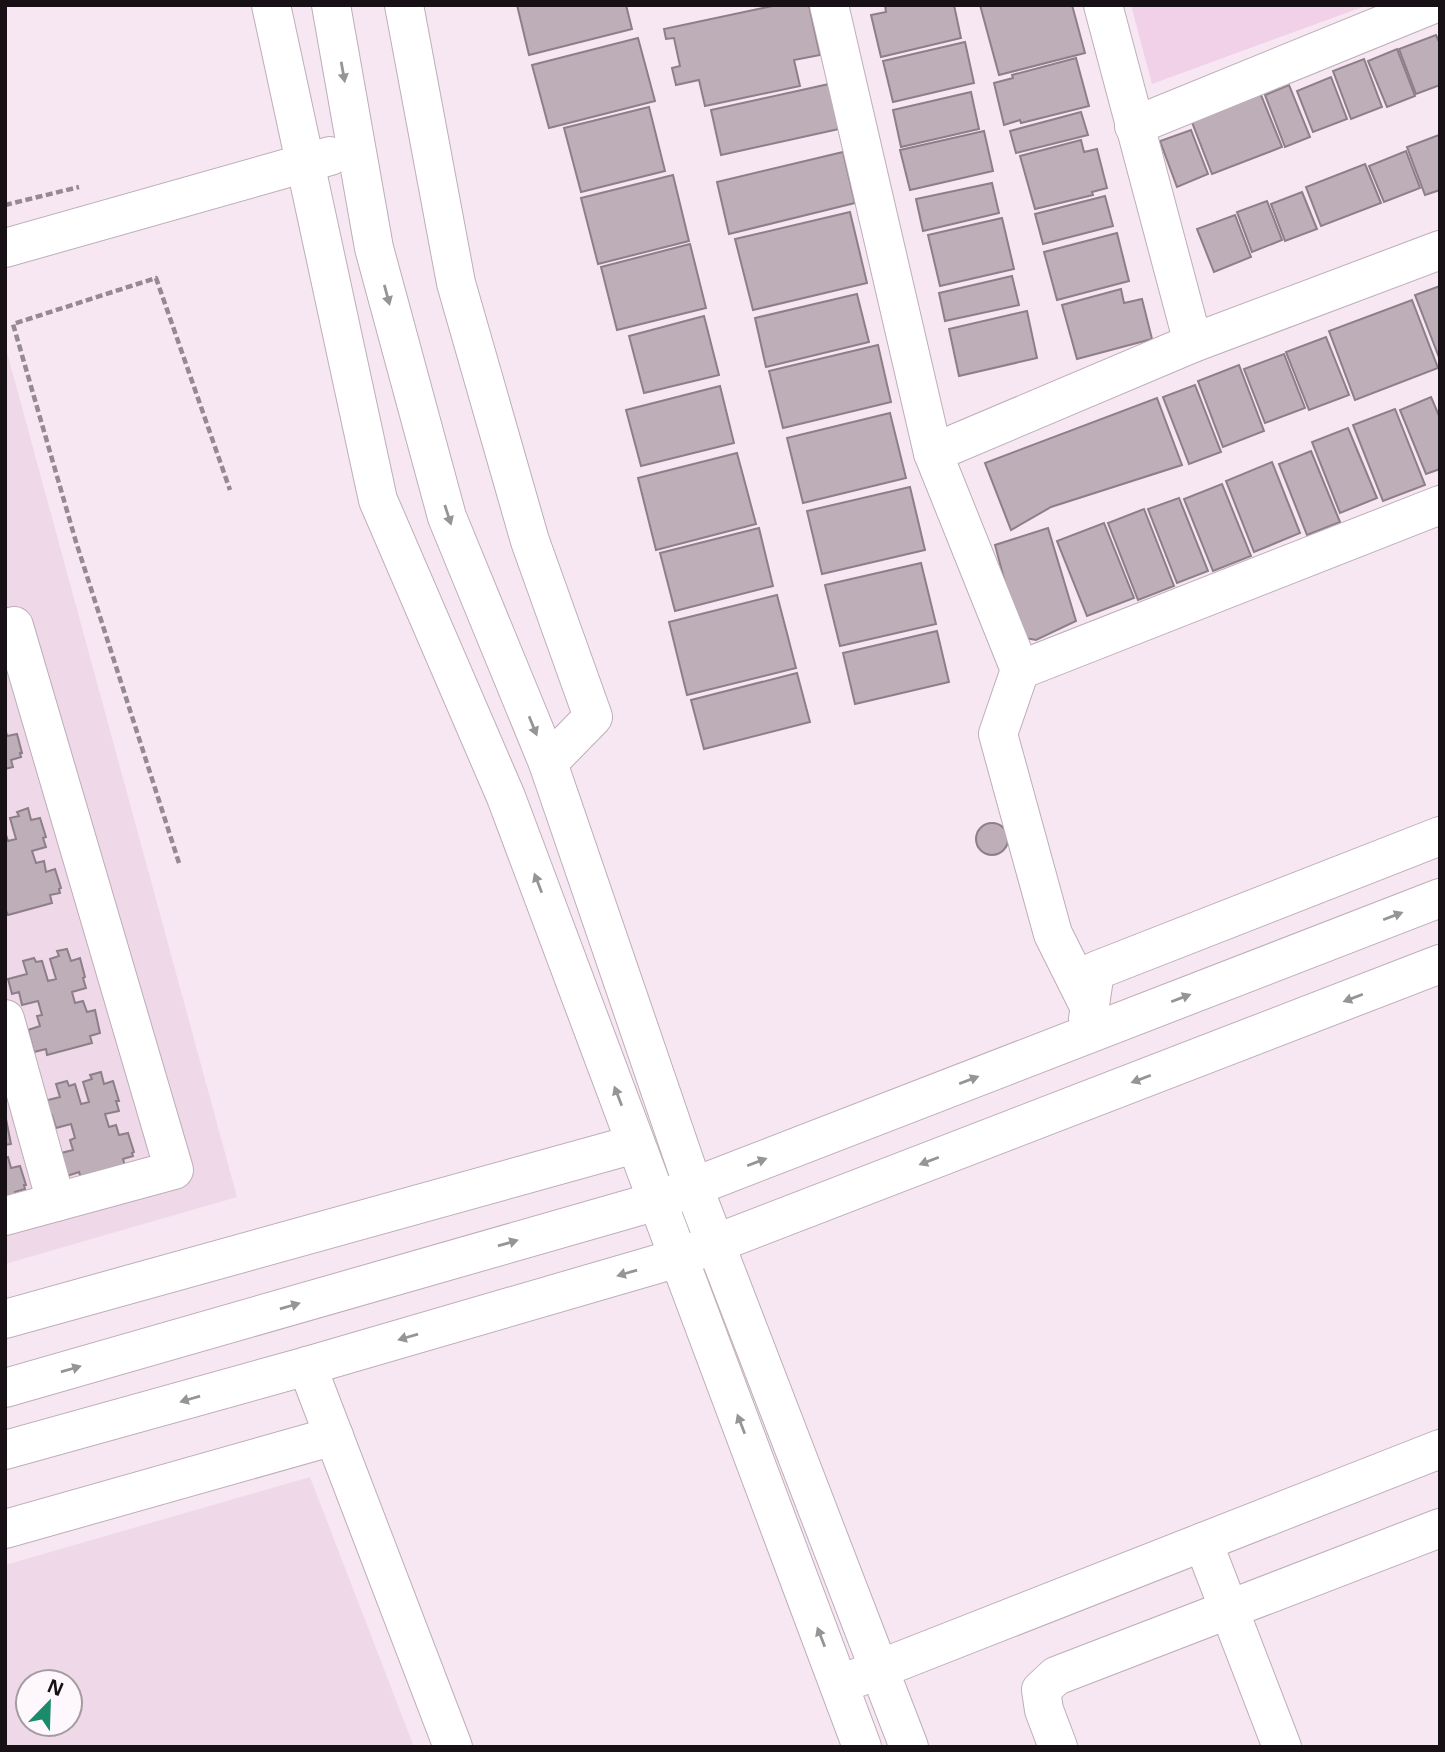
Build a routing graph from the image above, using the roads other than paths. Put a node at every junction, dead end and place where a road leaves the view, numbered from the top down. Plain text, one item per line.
1 (271, 5) edge
2 (331, 5) edge
3 (404, 5) edge
4 (829, 5) edge
5 (1103, 5) edge
6 (1431, 5) edge
7 (1134, 126) junction
8 (356, 148) junction
9 (306, 163) junction
10 (5, 248) edge
11 (1440, 250) edge
12 (1193, 343) junction
13 (933, 453) junction
14 (1440, 505) edge
15 (5, 629) edge
16 (1020, 670) junction
17 (548, 763) junction
18 (1440, 836) edge
19 (1440, 898) edge
20 (1440, 964) edge
21 (5, 1019) edge
22 (1088, 1021) junction
23 (635, 1144) junction
24 (693, 1186) junction
25 (657, 1200) junction
26 (56, 1202) junction
27 (5, 1216) edge
28 (715, 1244) junction
29 (678, 1258) junction
30 (5, 1319) edge
31 (307, 1366) junction
32 (5, 1388) edge
33 (334, 1436) junction
34 (1440, 1449) edge
35 (5, 1450) edge
36 (1440, 1528) edge
37 (5, 1529) edge
38 (1203, 1542) junction
39 (1229, 1609) junction
40 (879, 1670) junction
41 (839, 1685) junction
42 (453, 1747) edge
43 (862, 1747) edge
44 (909, 1747) edge
45 (1058, 1747) edge
46 (1282, 1747) edge

1 - 9 street
2 -> 8 street
3 - 17 street
4 - 13 street
5 - 7 street
6 - 7 street
7 - 12 street
8 - 9 street
8 -> 17 street
9 - 10 street
23 -> 9 street
11 - 12 street
12 - 13 street
13 - 16 street
14 - 16 street
15 - 26 street
16 - 22 street
17 - 24 street
18 - 22 street
22 -> 19 street
20 -> 28 street
21 - 26 street
24 -> 22 street
23 - 25 street
23 - 30 street
24 - 25 street
24 - 28 street
25 - 29 street
32 -> 25 street
26 - 27 street
28 - 29 street
28 - 40 street
29 -> 31 street
41 -> 29 street
31 - 33 street
31 -> 35 street
33 - 37 street
33 - 42 street
34 - 38 street
36 - 39 street
38 - 39 street
38 - 40 street
39 - 45 street
39 - 46 street
40 - 41 street
40 - 44 street
41 - 43 street

